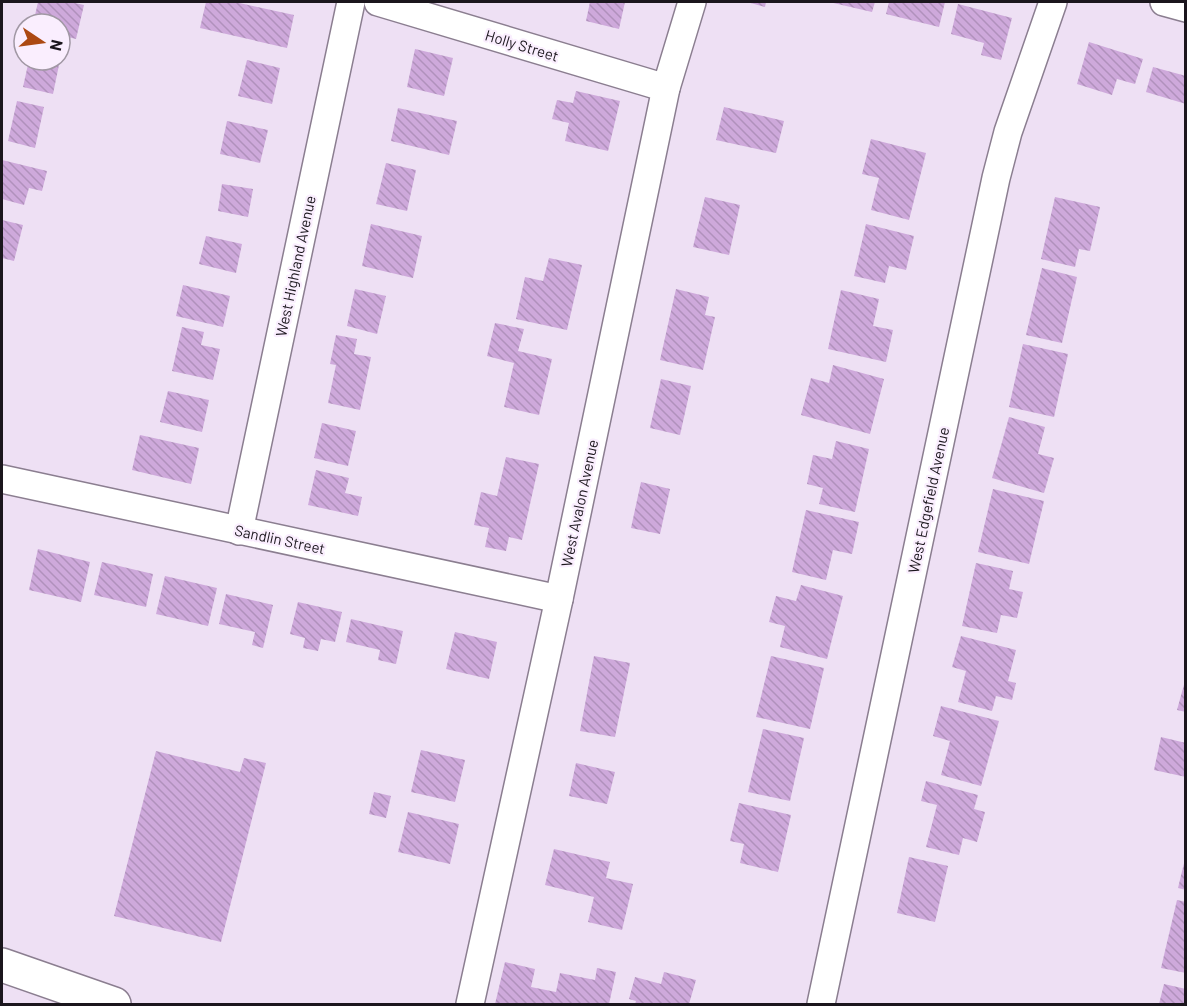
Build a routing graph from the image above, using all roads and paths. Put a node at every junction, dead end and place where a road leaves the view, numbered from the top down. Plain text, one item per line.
1 (351, 2) edge
2 (378, 2) edge
3 (692, 2) edge
4 (1053, 2) edge
5 (1164, 2) edge
6 (1185, 8) edge
7 (666, 88) junction
8 (2, 479) edge
9 (239, 531) junction
10 (559, 599) junction
11 (2, 965) edge
12 (99, 1002) edge
13 (470, 1005) edge
14 (821, 1005) edge

1 - 9 street, West Highland Avenue
2 - 7 street, Holly Street
3 - 7 street, West Avalon Avenue
4 - 14 street, West Edgefield Avenue
5 - 6 street
7 - 10 street, West Avalon Avenue
8 - 9 street, Sandlin Street
9 - 10 street, Sandlin Street
10 - 13 street, West Avalon Avenue
11 - 12 street

